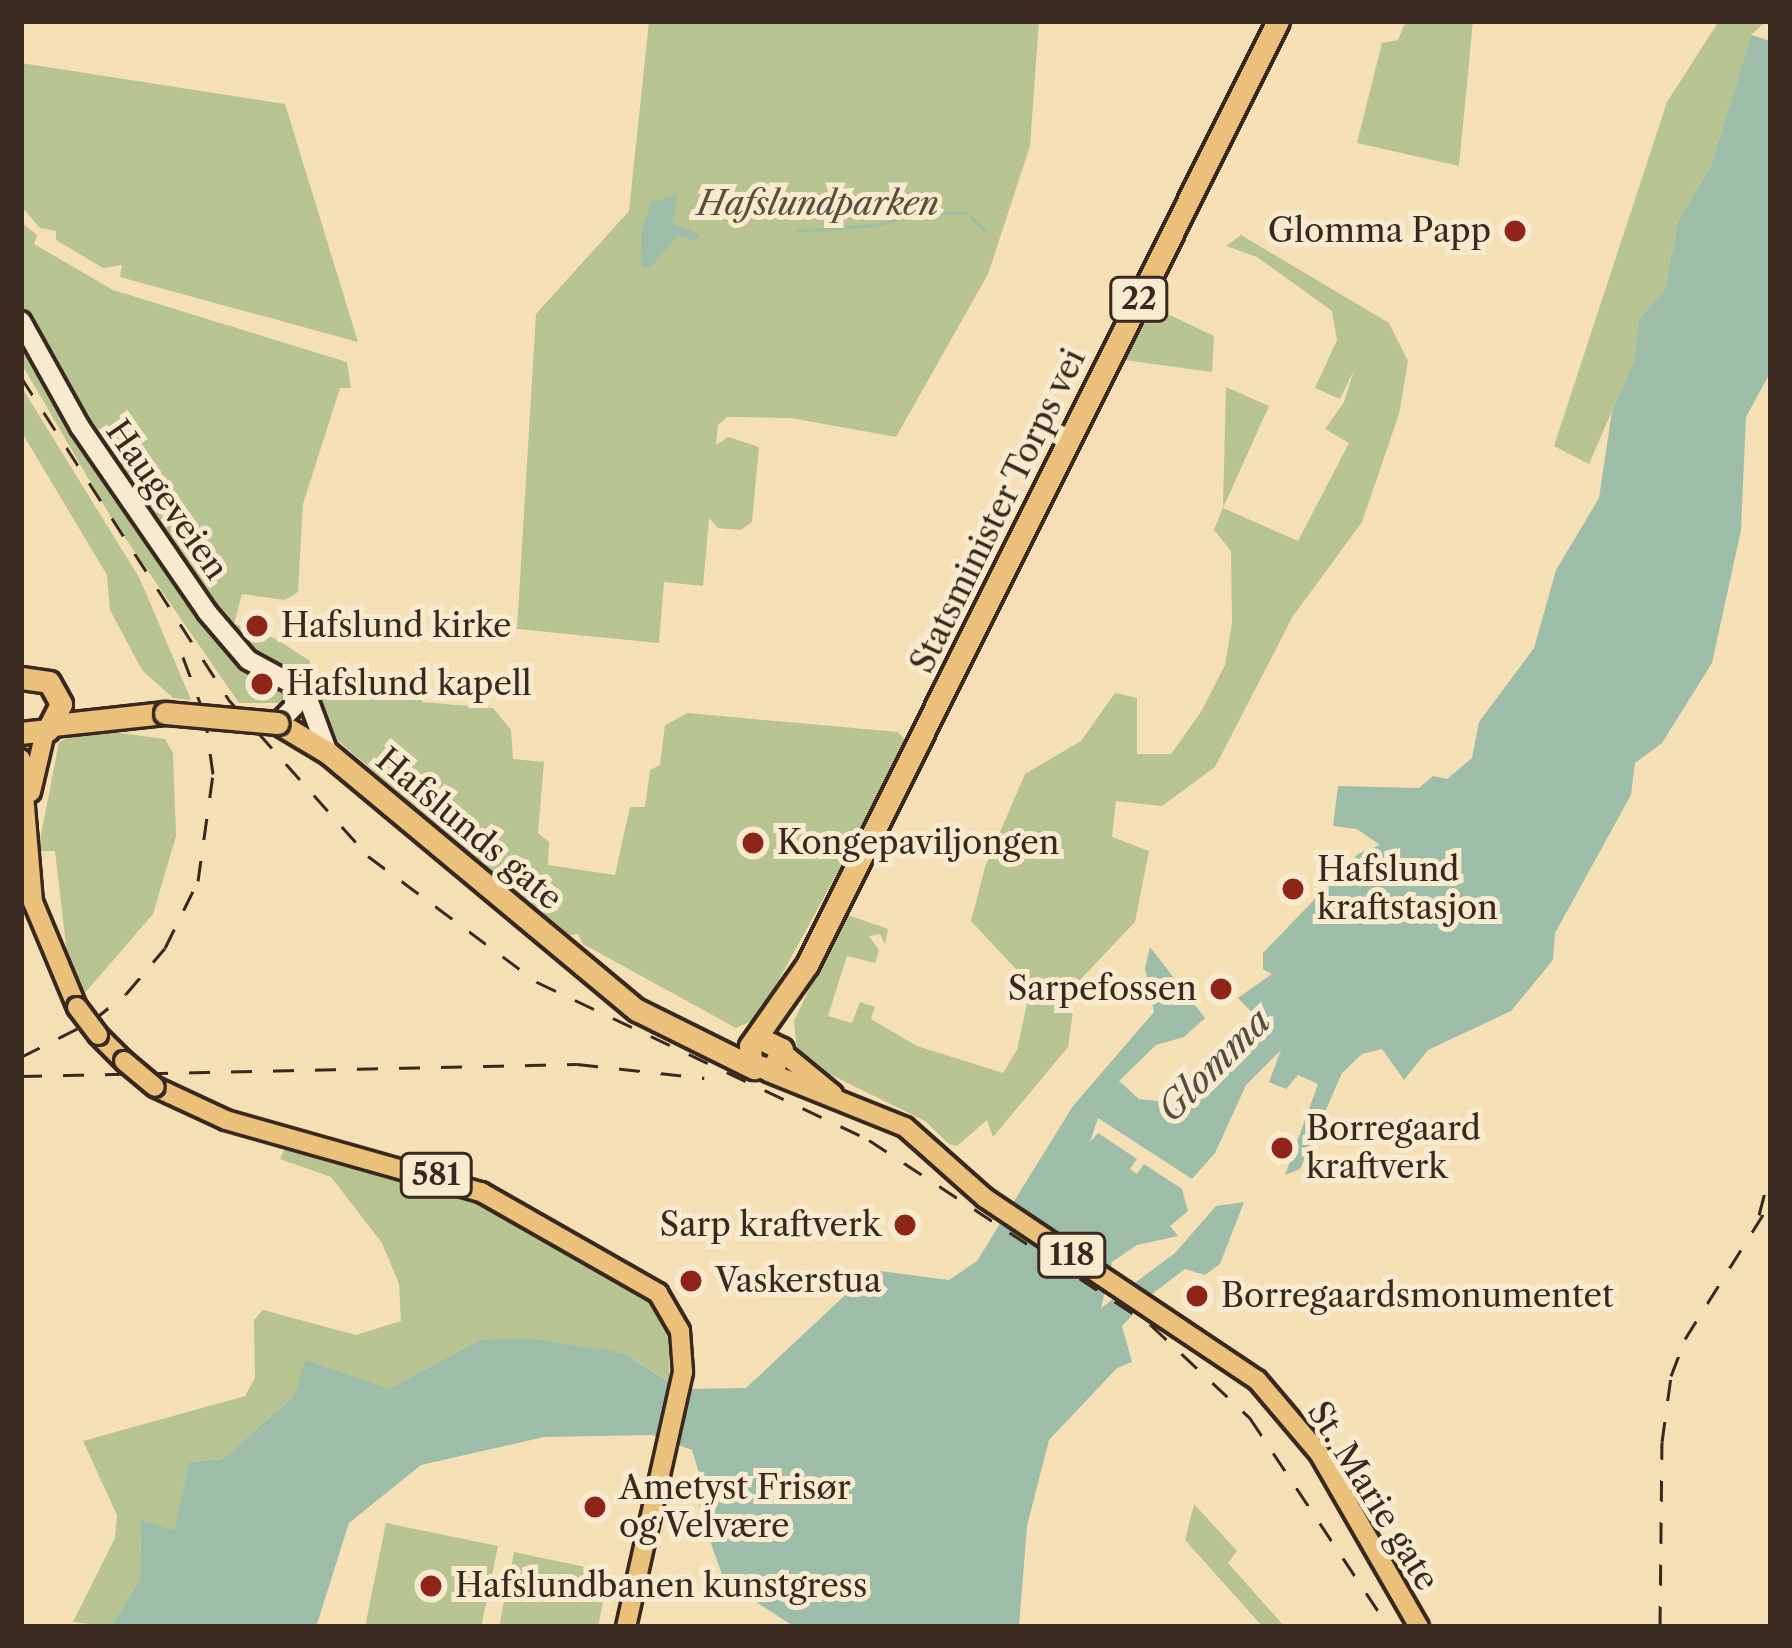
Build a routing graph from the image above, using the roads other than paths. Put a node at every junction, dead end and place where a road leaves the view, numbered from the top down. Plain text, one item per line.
1 (1278, 21) edge
2 (21, 321) edge
3 (21, 678) edge
4 (294, 686) junction
5 (57, 691) junction
6 (165, 713) junction
7 (278, 723) junction
8 (50, 728) junction
9 (21, 734) edge
10 (328, 753) junction
11 (21, 759) edge
12 (26, 814) junction
13 (807, 965) junction
14 (616, 991) junction
15 (756, 1040) junction
16 (782, 1051) junction
17 (761, 1070) junction
18 (852, 1107) junction
19 (626, 1627) edge
20 (1419, 1627) edge

1 - 13 highway, Statsminister Torps vei / 22
2 - 4 main road, Haugeveien
3 - 5 highway
4 - 7 main road
4 - 10 main road, Haugeveien
5 - 6 highway
5 - 8 highway
6 - 7 highway, bridge
6 - 8 highway
7 - 10 highway, Hafslunds gate
8 - 9 highway
8 - 12 main road, 581
10 - 14 highway, Hafslunds gate
11 - 12 main road, 581
12 - 19 main road, 581, bridge
13 - 15 highway, Statsminister Torps vei / 22
13 - 16 highway, Statsminister Torps vei / 22
14 - 15 highway, Hafslunds gate
14 - 17 highway, Hafslunds gate
15 - 16 highway, Hafslunds gate
15 - 17 highway
16 - 17 highway, 22
16 - 18 main road, 118
17 - 18 main road, 118
18 - 20 main road, St. Marie gate / 118

